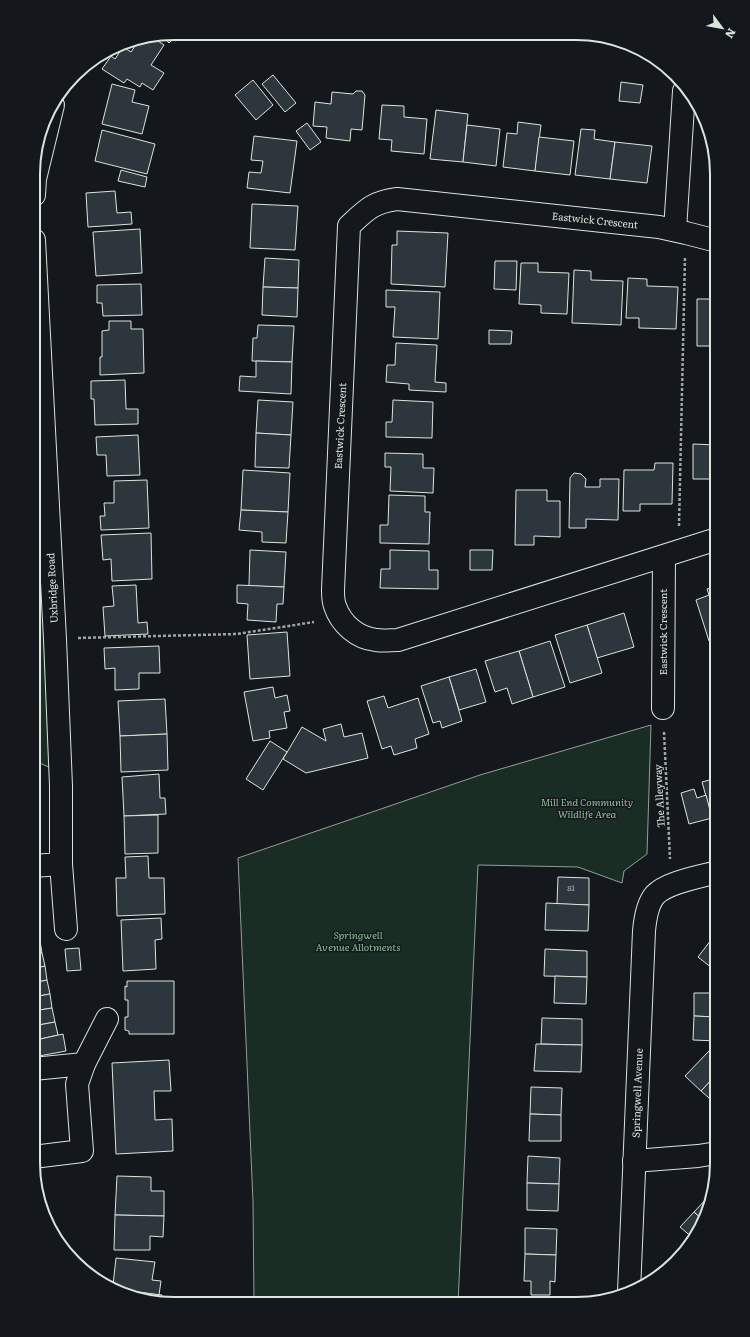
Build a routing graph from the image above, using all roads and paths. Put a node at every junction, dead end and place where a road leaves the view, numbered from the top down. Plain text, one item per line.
1 (684, 96) edge
2 (680, 231) junction
3 (710, 240) edge
4 (40, 354) edge
5 (710, 541) edge
6 (673, 554) junction
7 (341, 618) junction
8 (55, 639) junction
9 (663, 708) joint
10 (61, 864) junction
11 (40, 866) edge
12 (710, 874) edge
13 (663, 890) junction
14 (66, 929) dead end
15 (107, 1019) dead end
16 (84, 1064) junction
17 (40, 1068) edge
18 (710, 1154) edge
19 (40, 1156) edge
20 (634, 1161) junction
21 (629, 1286) edge

1 - 2 street
2 - 3 street, Eastwick Crescent
2 - 6 path
2 - 7 street, Eastwick Crescent
4 - 8 street, Uxbridge Road
5 - 6 street, Eastwick Crescent
6 - 7 street, Eastwick Crescent
6 - 9 street, Eastwick Crescent
7 - 8 path
8 - 10 street, Uxbridge Road
9 - 13 path, The Alleyway
10 - 11 street
10 - 14 street, Uxbridge Road
12 - 13 street
13 - 20 street, Springwell Avenue
15 - 16 street
16 - 17 street
16 - 19 street
18 - 20 street
20 - 21 street, Springwell Avenue

